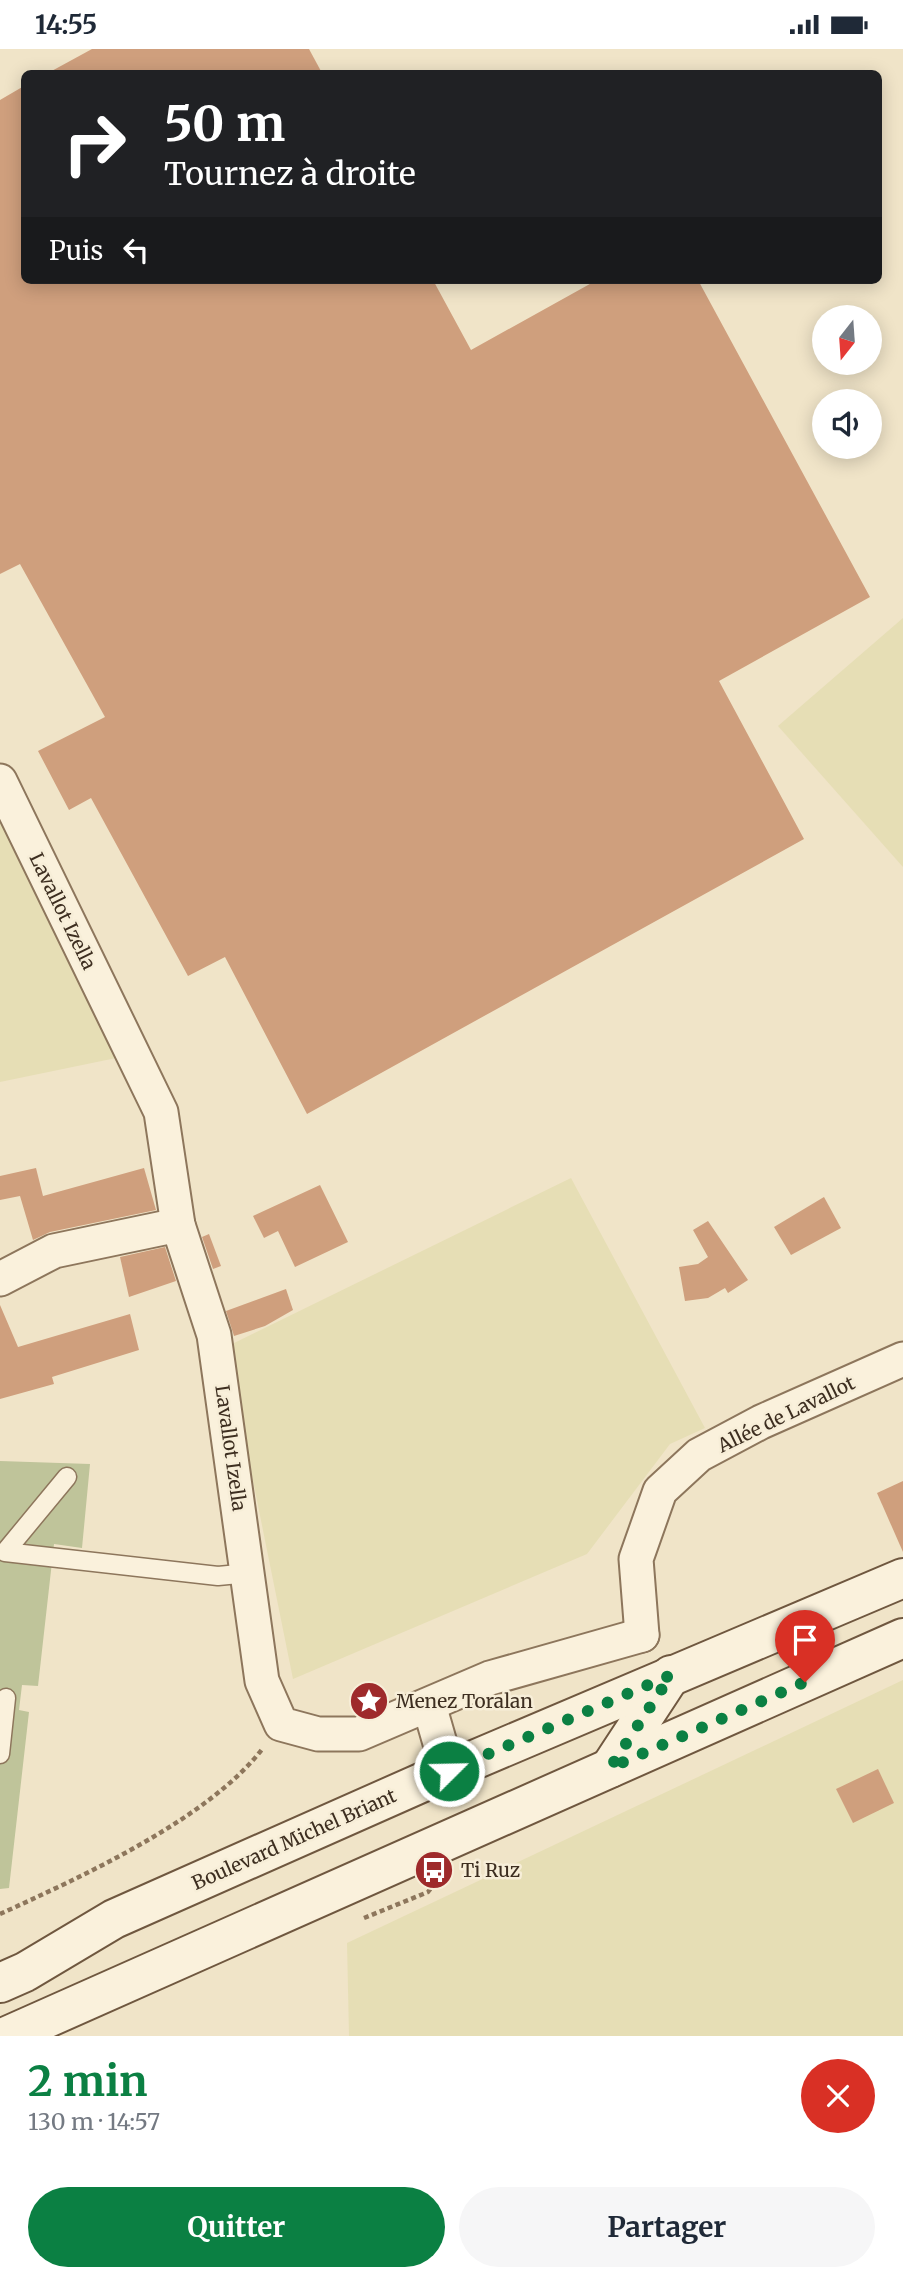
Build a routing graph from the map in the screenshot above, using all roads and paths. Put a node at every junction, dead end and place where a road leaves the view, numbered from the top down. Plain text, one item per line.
1 (0, 781) edge
2 (178, 1225) junction
3 (0, 1279) edge
4 (903, 1359) edge
5 (68, 1477) dead end
6 (2, 1553) edge
7 (249, 1573) junction
8 (903, 1578) edge
9 (642, 1635) junction
10 (903, 1638) edge
11 (671, 1675) junction
12 (9, 1698) edge
13 (429, 1705) junction
14 (281, 1724) junction
15 (0, 1754) edge
16 (610, 1768) junction
17 (449, 1771) junction
18 (0, 1914) edge
19 (12, 1977) edge
20 (7, 2036) edge

1 - 2 street, Lavallot Izella
2 - 3 street
2 - 7 street, Lavallot Izella
4 - 9 street, Allée de Lavallot
5 - 6 lane
6 - 7 lane
7 - 14 street, Lavallot Izella
8 - 11 main road, Boulevard Michel Briant
9 - 11 street
9 - 13 street
10 - 16 main road
11 - 16 main road
11 - 17 main road, Boulevard Michel Briant
12 - 15 lane
13 - 14 street
13 - 17 street
14 - 18 path
16 - 20 main road
17 - 19 main road, Boulevard Michel Briant

